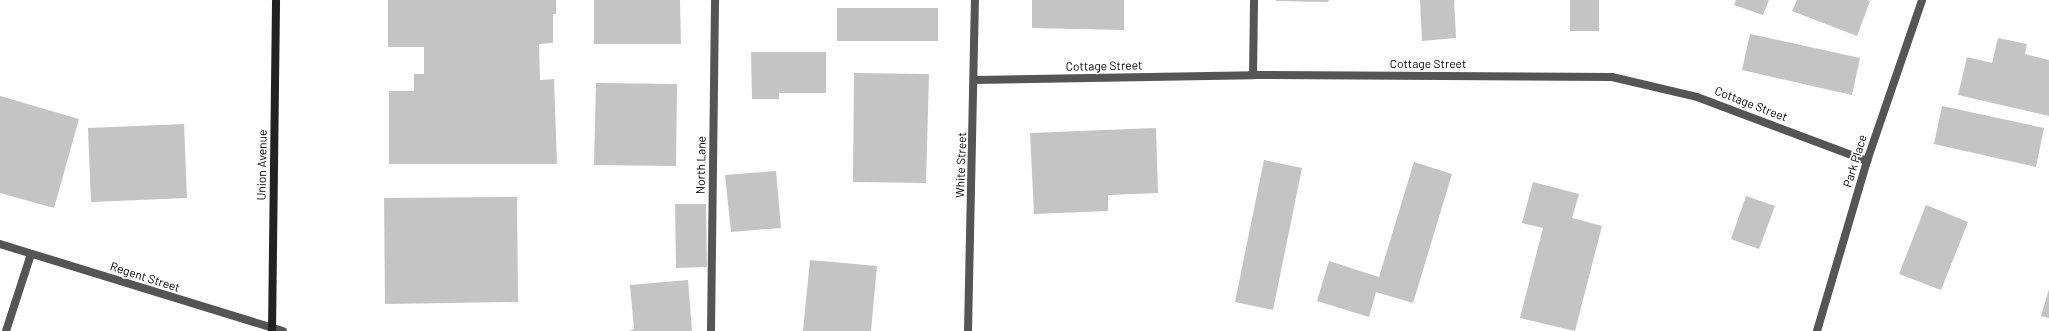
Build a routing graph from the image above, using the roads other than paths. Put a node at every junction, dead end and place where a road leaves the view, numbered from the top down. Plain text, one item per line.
1 (276, 0) edge
2 (715, 0) edge
3 (975, 0) edge
4 (1254, 0) edge
5 (1922, 0) edge
6 (1253, 76) junction
7 (975, 80) junction
8 (1867, 161) junction
9 (0, 244) edge
10 (31, 254) junction
11 (273, 330) edge
12 (1820, 330) edge
13 (6, 331) edge
14 (283, 331) edge
15 (711, 331) edge
16 (968, 331) edge

1 - 11 main road, Union Avenue
2 - 15 street, North Lane
3 - 7 street, White Street
4 - 6 street
5 - 8 street, Park Place
6 - 7 street, Cottage Street
6 - 8 street, Cottage Street
7 - 16 street, White Street
8 - 12 street, Park Place
9 - 10 street, Regent Street
10 - 11 street, Regent Street
10 - 13 street
11 - 14 street, Regent Street

